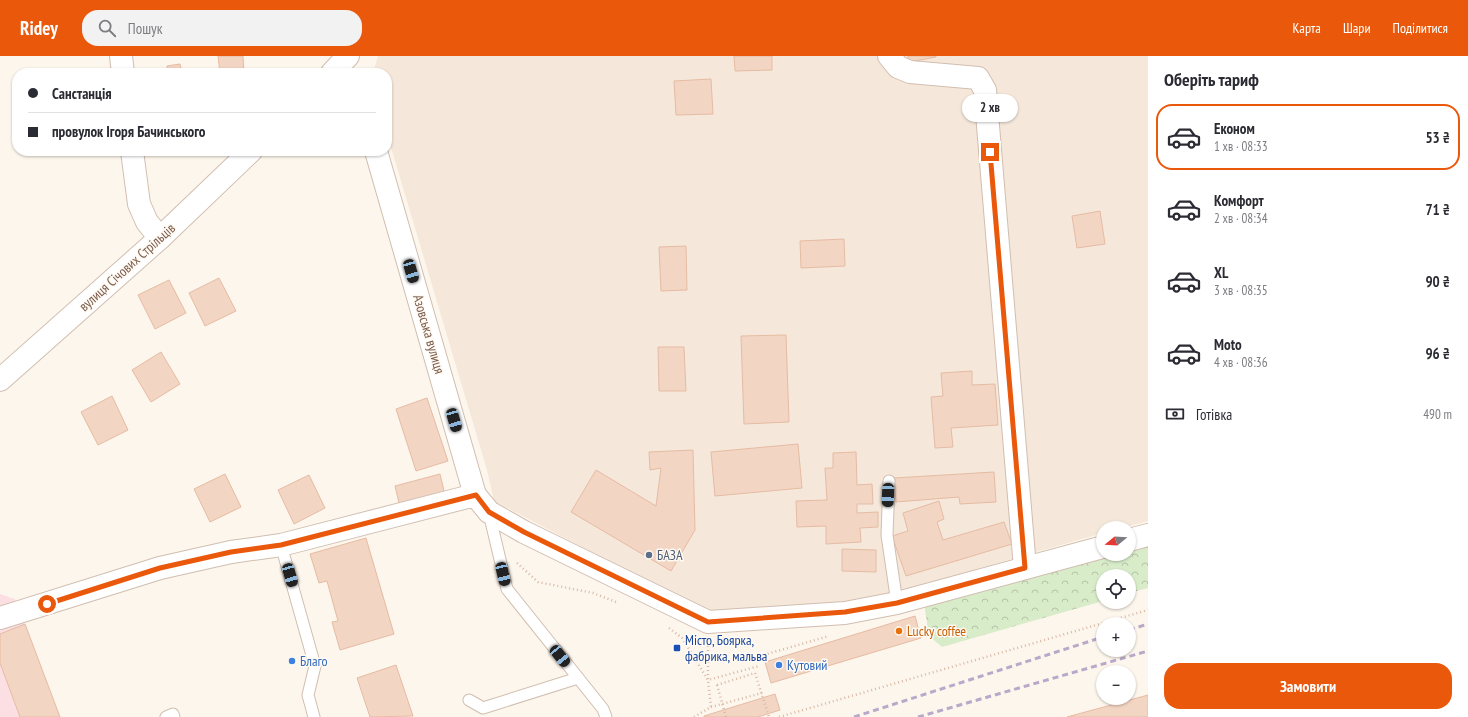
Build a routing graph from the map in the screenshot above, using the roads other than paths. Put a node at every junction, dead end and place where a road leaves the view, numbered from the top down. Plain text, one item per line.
1 (121, 56) edge
2 (889, 56) edge
3 (122, 68) edge
4 (133, 156) edge
5 (245, 156) edge
6 (377, 156) edge
7 (160, 238) junction
8 (0, 380) edge
9 (889, 481) dead end
10 (476, 495) junction
11 (489, 512) junction
12 (1148, 535) edge
13 (1136, 538) edge
14 (281, 545) junction
15 (1096, 549) edge
16 (1025, 568) junction
17 (897, 603) junction
18 (0, 618) edge
19 (578, 678) junction
20 (469, 700) dead end
21 (166, 717) edge
22 (174, 717) edge
23 (314, 717) edge
24 (606, 717) edge

1 - 3 street
2 - 16 street
4 - 7 street
5 - 7 street, вулиця Січових Стрільців
6 - 10 street, Азовська вулиця
7 - 8 street, вулиця Січових Стрільців
9 - 17 lane
10 - 11 street
10 - 14 street
11 - 17 street
11 - 19 lane
12 - 13 street
14 - 18 street
14 - 23 lane
15 - 16 street
16 - 17 street
19 - 20 lane
19 - 24 lane
21 - 22 lane

